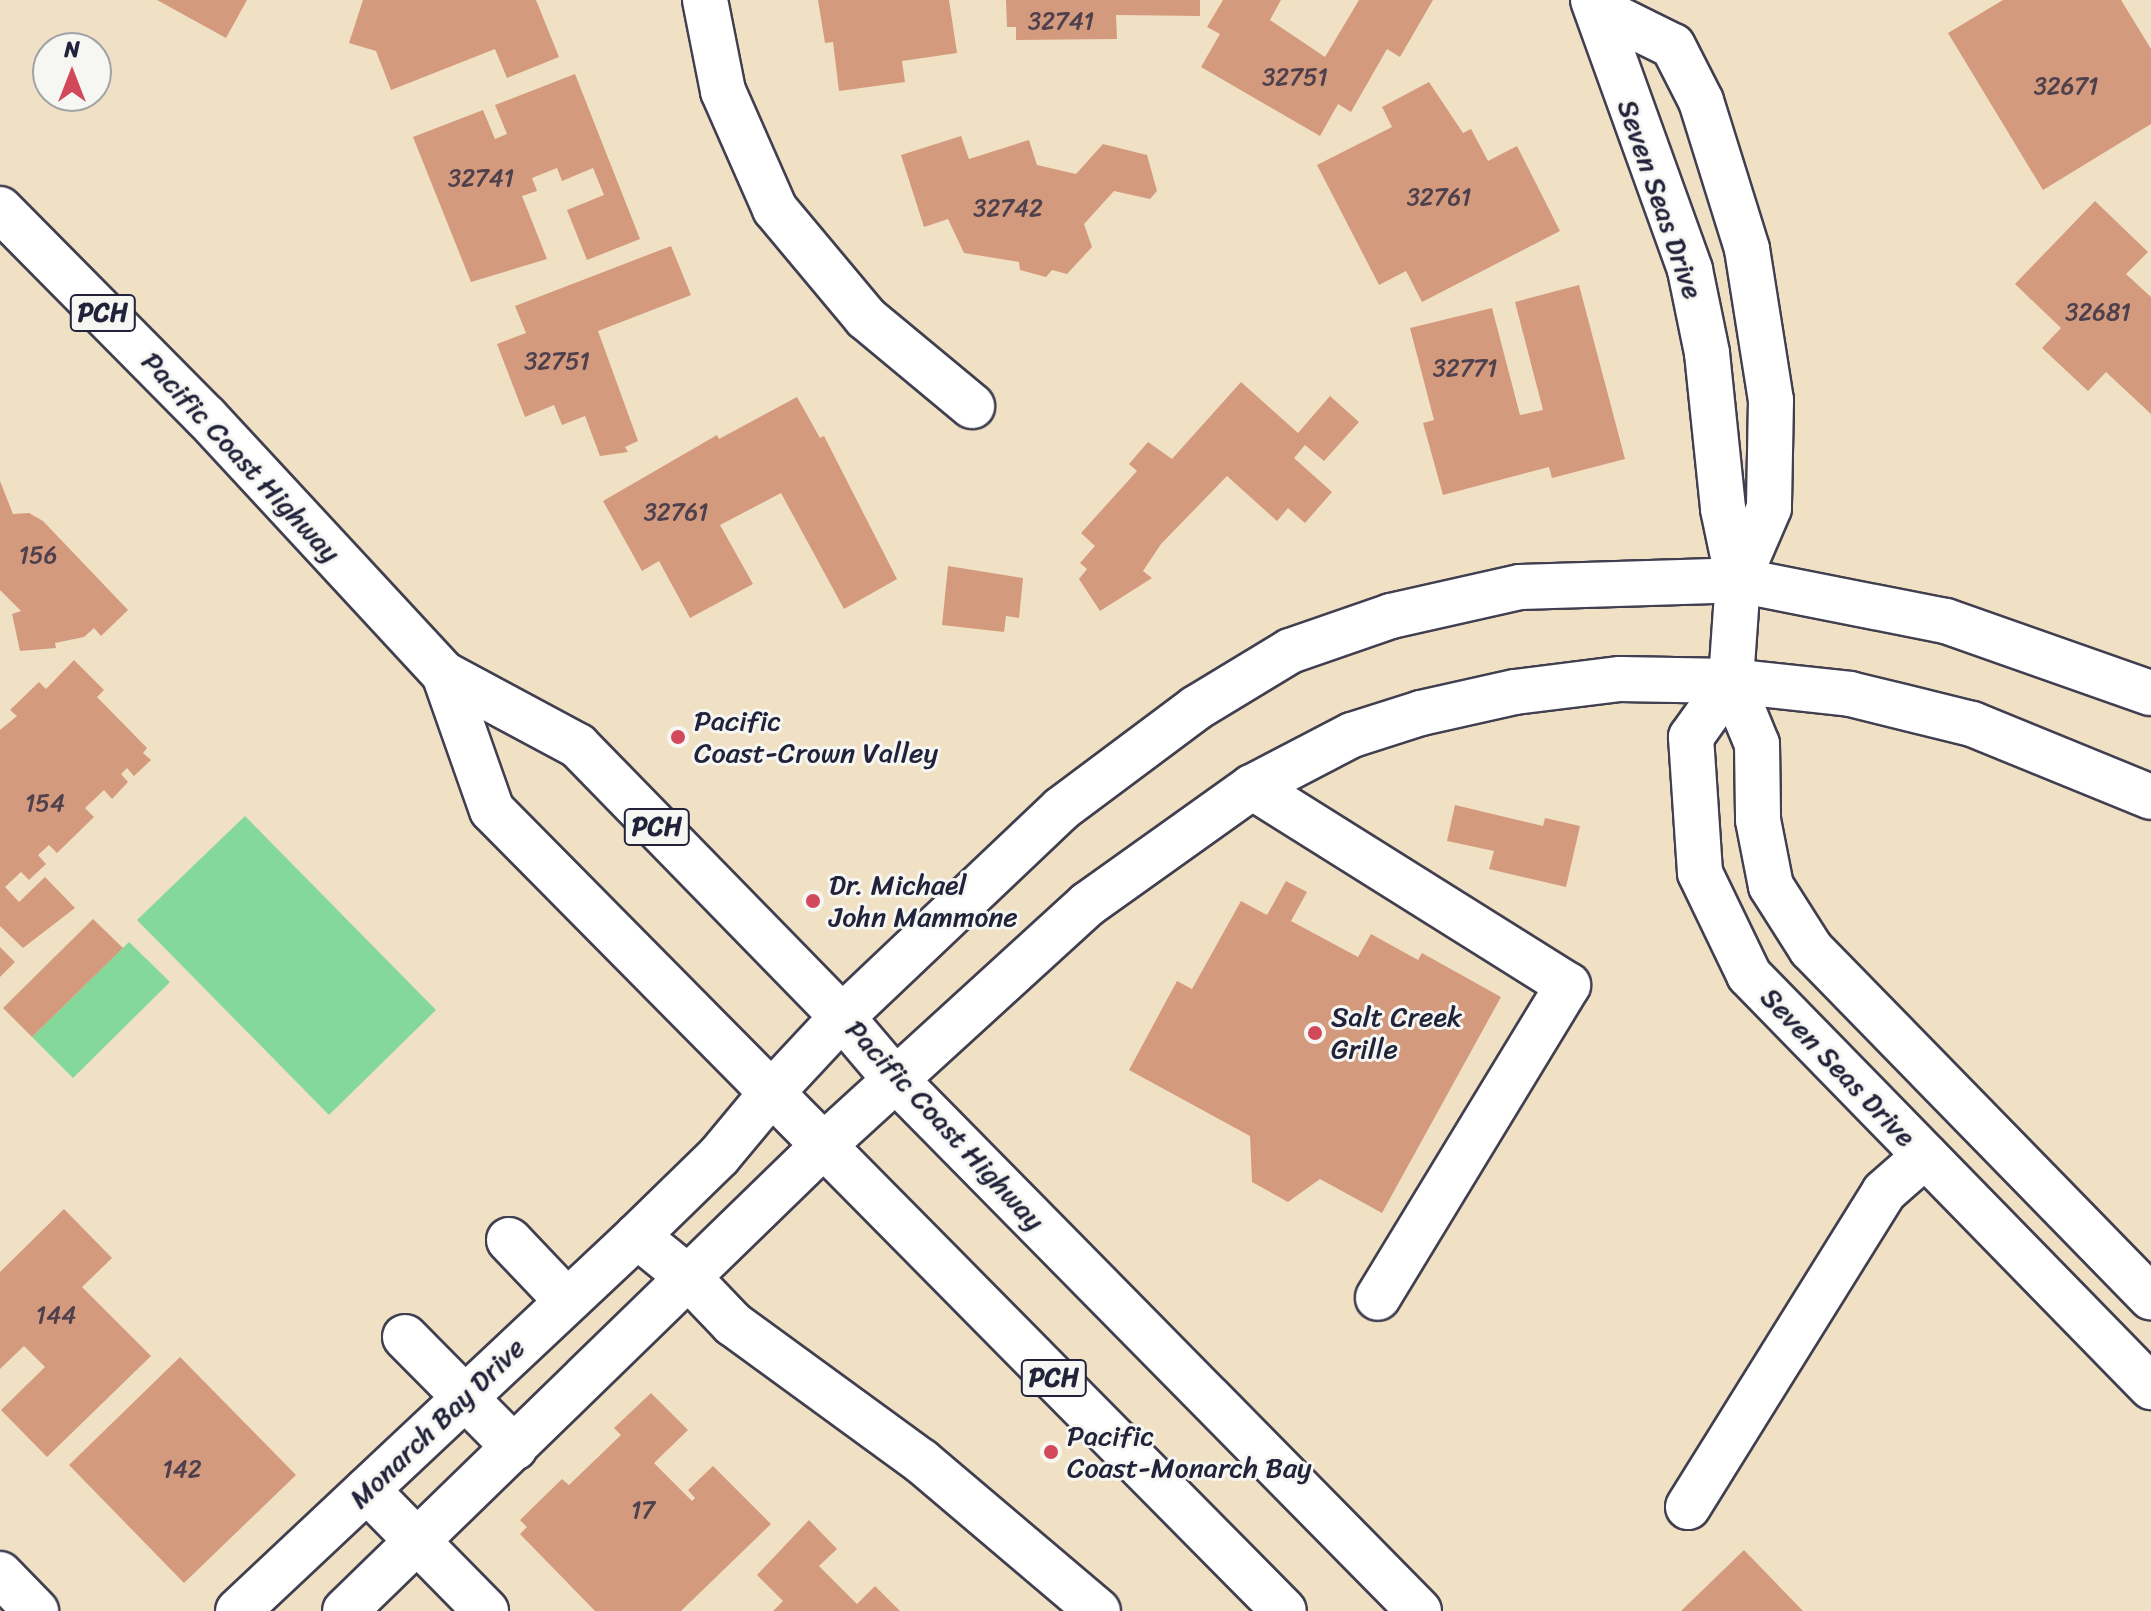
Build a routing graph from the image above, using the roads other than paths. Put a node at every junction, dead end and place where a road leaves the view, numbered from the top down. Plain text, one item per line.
1 (705, 0) edge
2 (1597, 5) edge
3 (0, 209) edge
4 (972, 406) dead end
5 (1738, 580) junction
6 (444, 674) junction
7 (1731, 681) junction
8 (2151, 693) edge
9 (1252, 787) junction
10 (2151, 797) edge
11 (842, 1017) junction
12 (894, 1078) junction
13 (774, 1090) junction
14 (824, 1145) junction
15 (1925, 1156) junction
16 (637, 1236) junction
17 (509, 1240) dead end
18 (689, 1278) junction
19 (1378, 1298) dead end
20 (2151, 1298) edge
21 (566, 1300) junction
22 (405, 1337) dead end
23 (2151, 1387) edge
24 (462, 1398) junction
25 (515, 1448) junction
26 (367, 1490) junction
27 (1688, 1507) dead end
28 (419, 1544) junction
29 (0, 1574) edge
30 (36, 1611) edge
31 (238, 1611) edge
32 (345, 1611) edge
33 (486, 1611) edge
34 (1098, 1611) edge
35 (1284, 1611) edge
36 (1419, 1611) edge

1 - 4 main road
2 - 5 main road, Seven Seas Drive
2 - 5 main road, Seven Seas Drive
3 - 6 main road, Pacific Coast Highway / PCH
5 - 7 main road, Seven Seas Drive
5 - 8 main road, Monarch Bay Drive
5 - 11 main road, Monarch Bay Drive
6 - 11 main road, Pacific Coast Highway / PCH
6 - 13 main road, Pacific Coast Highway / PCH
7 - 9 main road
7 - 10 main road
7 - 15 main road, Seven Seas Drive
7 - 20 main road, Seven Seas Drive
9 - 12 main road
9 - 19 main road
11 - 12 main road, Pacific Coast Highway / PCH
11 - 13 main road, Monarch Bay Drive
12 - 14 main road
12 - 36 main road, Pacific Coast Highway / PCH
13 - 14 main road, Pacific Coast Highway / PCH
13 - 16 main road, Monarch Bay Drive
14 - 18 main road
14 - 35 main road, Pacific Coast Highway / PCH
15 - 23 main road, Seven Seas Drive
15 - 27 main road
16 - 18 main road
16 - 21 main road, Monarch Bay Drive
17 - 21 main road
18 - 25 main road
18 - 34 main road
21 - 24 main road, Monarch Bay Drive
22 - 24 main road
24 - 25 main road
24 - 26 main road, Monarch Bay Drive
25 - 28 main road
26 - 28 main road
26 - 31 main road, Monarch Bay Drive
28 - 32 main road
28 - 33 main road
29 - 30 main road

